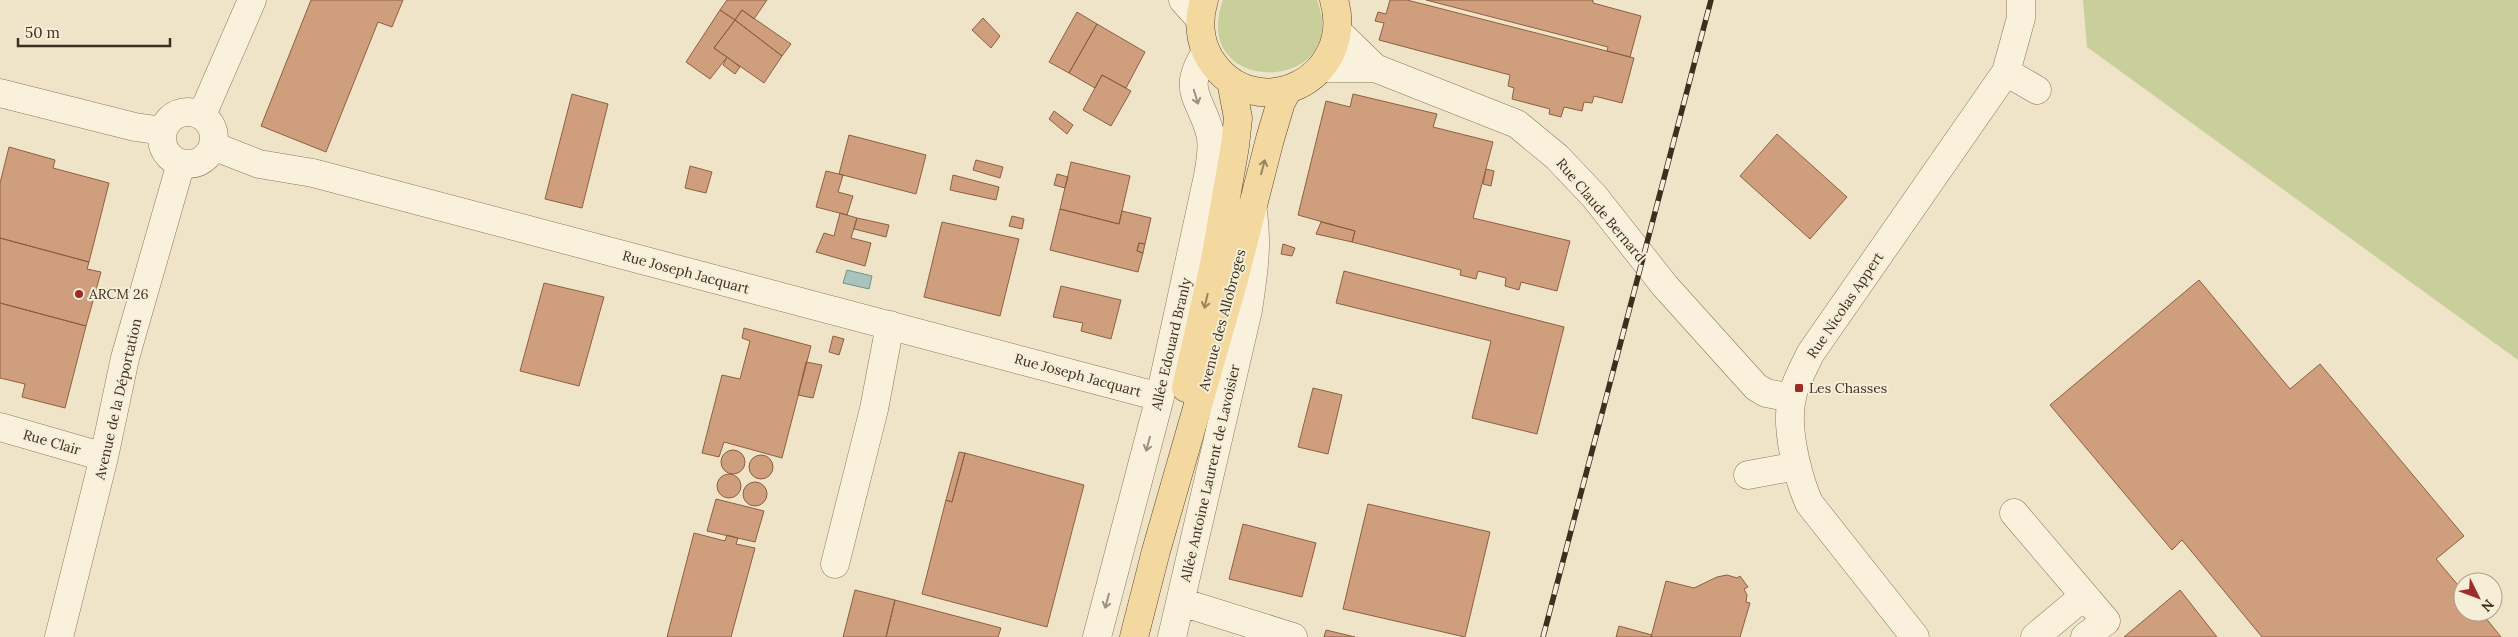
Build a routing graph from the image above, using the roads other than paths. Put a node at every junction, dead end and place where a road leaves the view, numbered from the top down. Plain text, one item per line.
1 (252, 0) edge
2 (1335, 0) edge
3 (2021, 0) edge
4 (1196, 6) edge
5 (1338, 32) junction
6 (1206, 52) junction
7 (1322, 68) junction
8 (1375, 68) junction
9 (2006, 72) junction
10 (1231, 81) junction
11 (1288, 90) junction
12 (2037, 90) dead end
13 (0, 93) edge
14 (202, 115) junction
15 (163, 131) junction
16 (213, 146) junction
17 (181, 163) junction
18 (1228, 187) junction
19 (1252, 206) junction
20 (1233, 283) junction
21 (1248, 310) junction
22 (890, 326) junction
23 (1160, 397) junction
24 (1792, 398) junction
25 (0, 427) edge
26 (104, 457) junction
27 (1797, 466) junction
28 (1748, 475) dead end
29 (2014, 513) dead end
30 (1156, 551) junction
31 (835, 564) dead end
32 (2084, 596) junction
33 (1181, 602) junction
34 (58, 637) edge
35 (1097, 637) edge
36 (1134, 637) edge
37 (1172, 637) edge
38 (1293, 637) edge
39 (1916, 637) edge
40 (2035, 637) edge
41 (2085, 637) edge

1 - 14 street
2 - 5 main road
3 - 9 street, Rue Nicolas Appert
4 - 6 main road
5 - 7 main road
5 - 8 street, Rue Claude Bernard
6 - 10 main road
6 -> 23 street, Allée Edouard Branly
7 - 8 street, Rue Claude Bernard
7 - 11 main road
8 - 24 street, Rue Claude Bernard
9 - 12 street
9 - 24 street, Rue Nicolas Appert
10 - 11 main road
10 - 18 main road, Avenue des Allobroges
19 -> 11 main road, Avenue des Allobroges
13 - 15 street
14 - 15 street
14 - 16 street
15 - 17 street
16 - 17 street
16 - 22 street, Rue Joseph Jacquart
17 - 26 street, Avenue de la Déportation
18 - 20 street
18 -> 30 main road, Avenue des Allobroges
19 - 20 main road, Avenue des Allobroges
19 - 21 street, Allée Antoine Laurent de Lavoisier
20 - 21 street
20 - 30 main road, Avenue des Allobroges
21 - 33 street, Allée Antoine Laurent de Lavoisier
22 - 23 street, Rue Joseph Jacquart
22 - 31 street
23 -> 35 street, Allée Edouard Branly
24 - 27 street, Rue Nicolas Appert
25 - 26 street, Rue Clair
26 - 34 street, Avenue de la Déportation
27 - 28 street
27 - 39 street, Rue Nicolas Appert
29 - 32 street
30 - 36 main road, Avenue des Allobroges
32 - 40 street
32 - 41 street
33 - 37 street, Allée Antoine Laurent de Lavoisier
33 - 38 street

